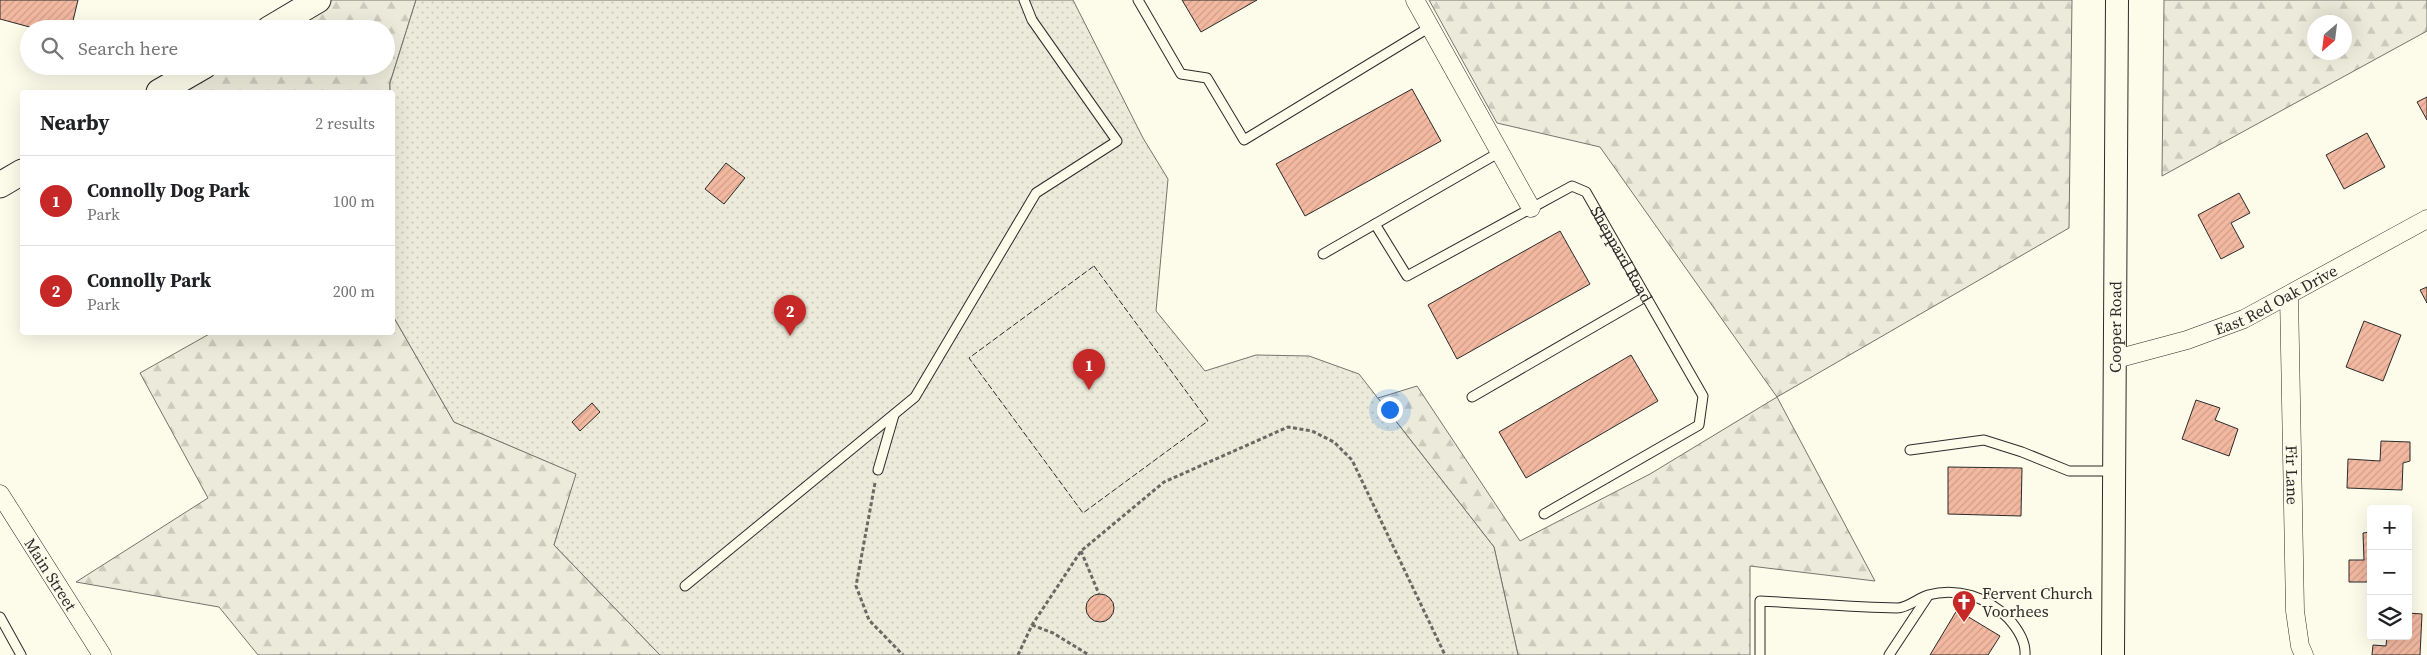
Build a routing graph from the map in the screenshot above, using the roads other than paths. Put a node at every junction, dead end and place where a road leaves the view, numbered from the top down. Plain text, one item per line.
1 (318, 0) edge
2 (1024, 0) edge
3 (1138, 0) edge
4 (1414, 0) edge
5 (2117, 0) edge
6 (284, 20) edge
7 (1430, 27) junction
8 (188, 75) edge
9 (162, 90) edge
10 (1500, 152) junction
11 (20, 173) edge
12 (0, 185) edge
13 (1531, 208) junction
14 (2427, 219) edge
15 (1375, 224) junction
16 (1323, 254) dead end
17 (2288, 294) junction
18 (1645, 297) junction
19 (2116, 358) junction
20 (1472, 398) dead end
21 (894, 415) junction
22 (1910, 450) dead end
23 (878, 470) road end
24 (2115, 471) junction
25 (0, 494) edge
26 (1544, 514) dead end
27 (685, 586) dead end
28 (1928, 595) junction
29 (0, 617) edge
30 (22, 655) edge
31 (102, 655) edge
32 (1760, 655) edge
33 (1889, 655) edge
34 (2024, 655) edge
35 (2113, 655) edge
36 (2304, 655) edge

1 - 6 main road
2 - 21 lane
3 - 7 lane
4 - 7 street
5 - 19 street, Cooper Road
7 - 10 street
8 - 9 main road
10 - 13 street
10 - 15 lane
11 - 12 main road
13 - 15 lane
13 - 18 lane, Sheppard Road
14 - 17 street, East Red Oak Drive
15 - 16 lane
17 - 19 street, East Red Oak Drive
17 - 36 street, Fir Lane
18 - 20 lane
18 - 26 lane, Sheppard Road
19 - 24 street, Cooper Road
21 - 23 lane
21 - 27 lane
22 - 24 lane
24 - 35 street, Cooper Road
25 - 31 street, Main Street
28 - 32 lane
28 - 33 lane
28 - 34 lane
29 - 30 lane

